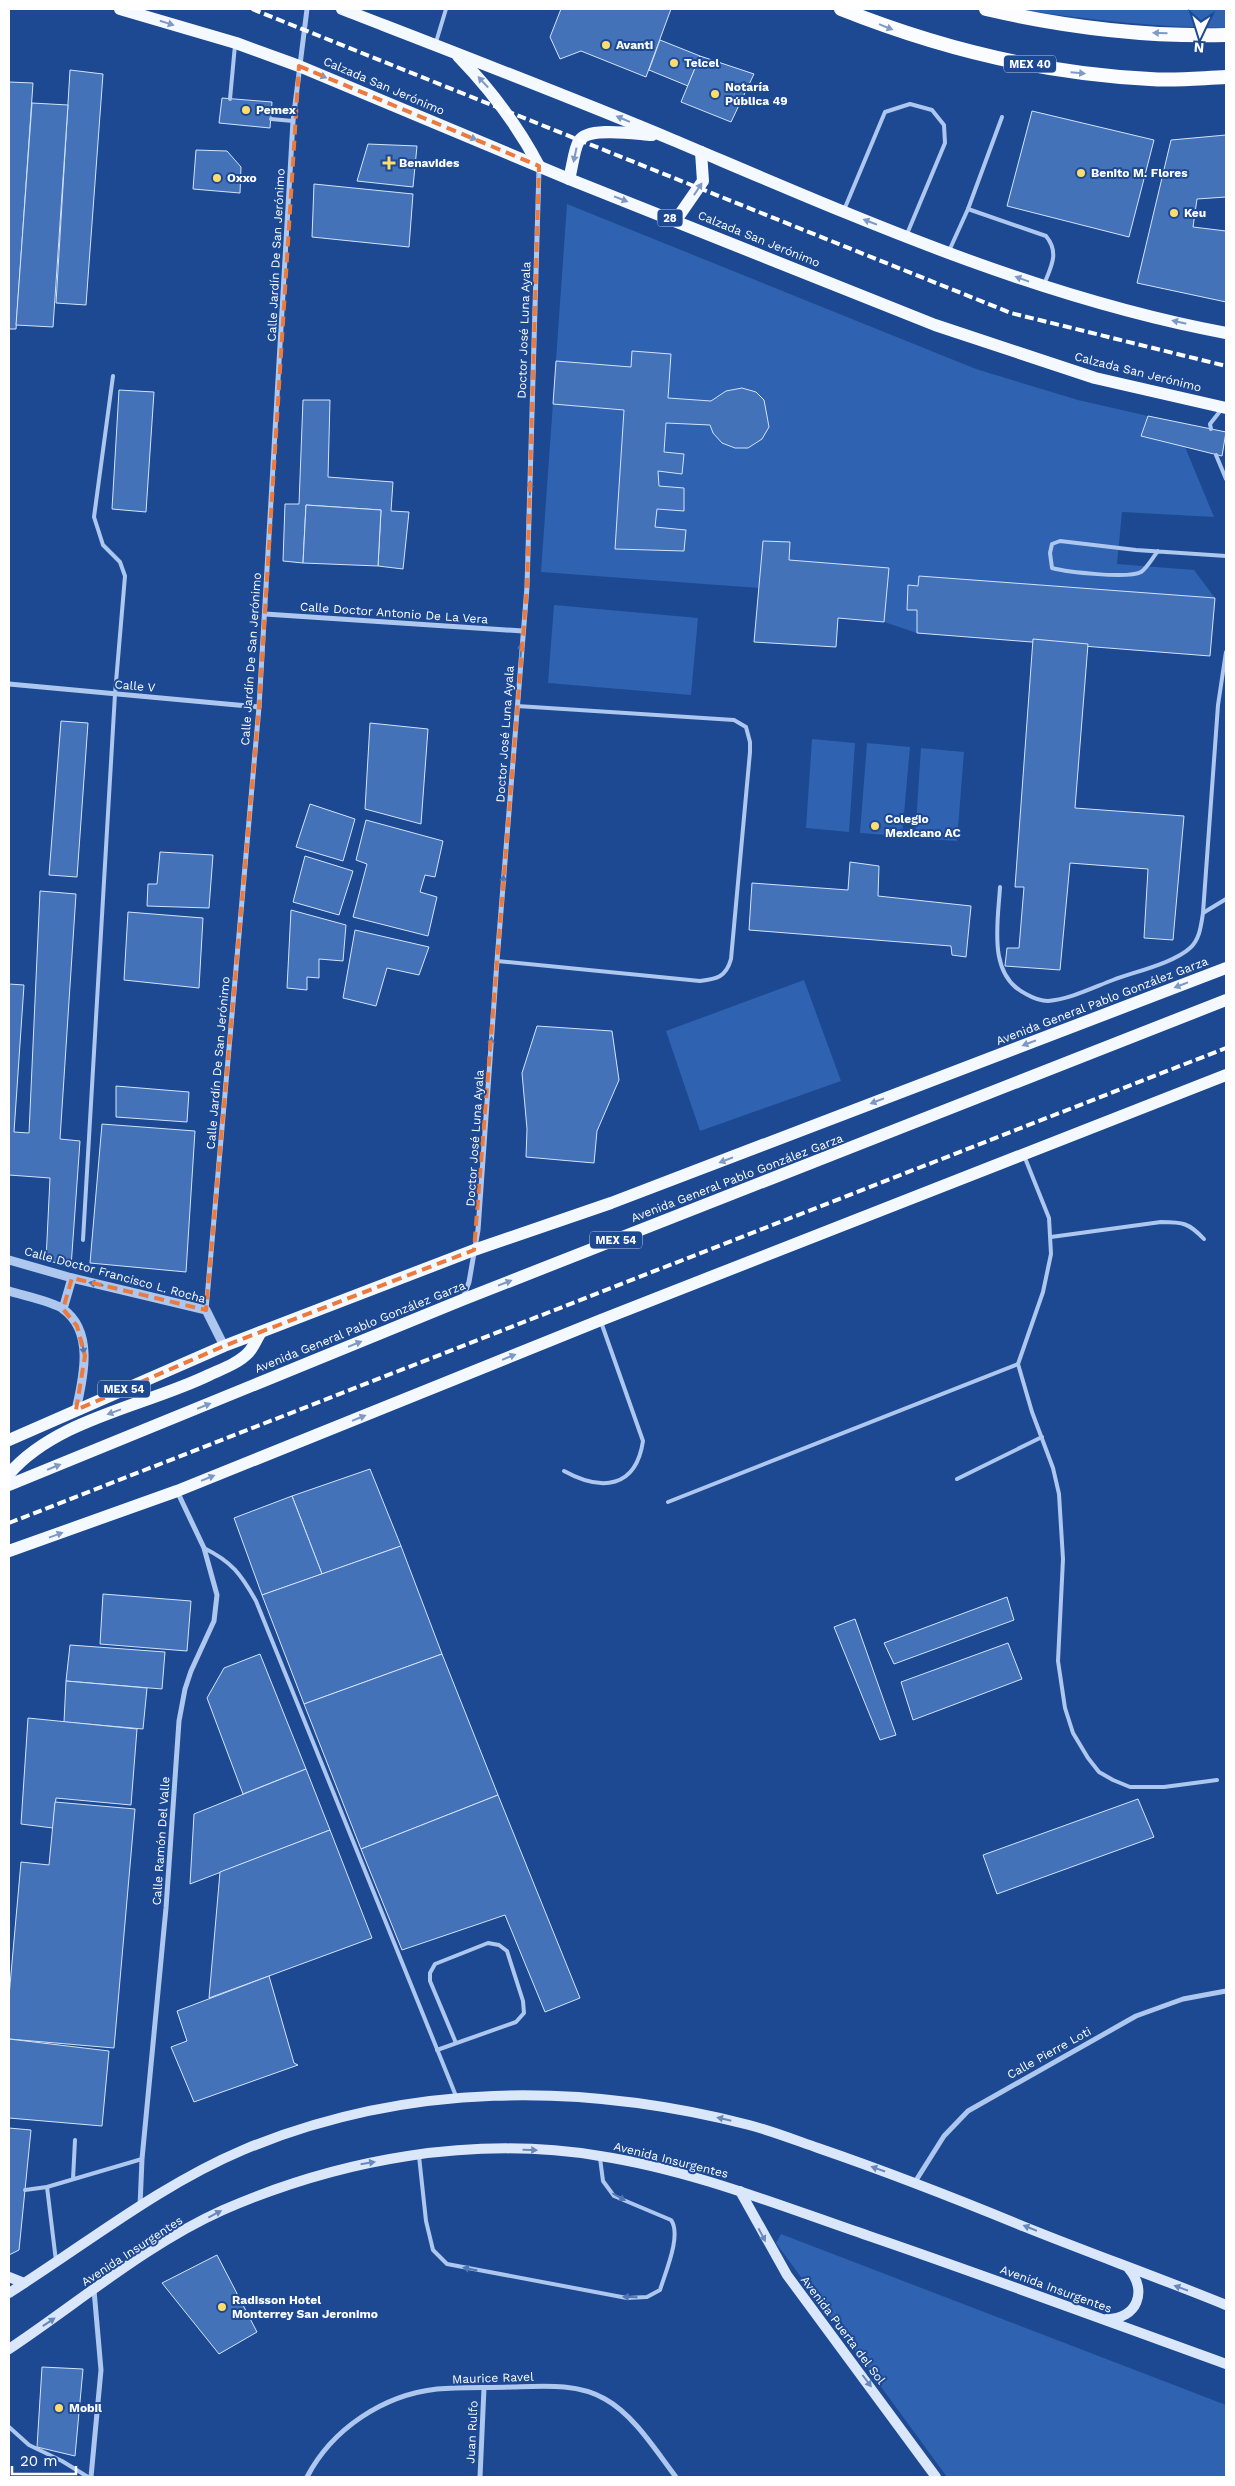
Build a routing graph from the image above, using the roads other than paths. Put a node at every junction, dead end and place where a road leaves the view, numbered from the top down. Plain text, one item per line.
1 (120, 9) edge
2 (307, 9) edge
3 (342, 9) edge
4 (446, 9) edge
5 (841, 9) edge
6 (986, 9) edge
7 (362, 12) edge
8 (1226, 35) edge
9 (236, 43) junction
10 (435, 45) junction
11 (456, 53) junction
12 (299, 66) junction
13 (1226, 77) edge
14 (230, 99) dead end
15 (1002, 117) dead end
16 (271, 118) dead end
17 (293, 121) junction
18 (662, 135) junction
19 (701, 152) junction
20 (539, 166) junction
21 (569, 179) junction
22 (968, 209) junction
23 (844, 212) junction
24 (676, 220) junction
25 (906, 236) junction
26 (948, 253) junction
27 (1043, 287) junction
28 (1226, 333) edge
29 (113, 376) dead end
30 (1225, 408) edge
31 (1211, 429) dead end
32 (1216, 454) dead end
33 (1226, 479) edge
34 (1158, 551) junction
35 (1226, 556) edge
36 (265, 614) junction
37 (522, 631) junction
38 (1226, 652) edge
39 (9, 684) edge
40 (115, 694) junction
41 (517, 706) junction
42 (259, 707) junction
43 (1000, 887) dead end
44 (1226, 899) edge
45 (1203, 913) junction
46 (496, 961) junction
47 (1226, 968) edge
48 (1226, 1000) edge
49 (1226, 1075) edge
50 (1023, 1155) junction
51 (1051, 1237) junction
52 (1204, 1239) dead end
53 (83, 1240) dead end
54 (474, 1250) junction
55 (9, 1260) edge
56 (72, 1278) junction
57 (9, 1291) edge
58 (462, 1300) junction
59 (63, 1309) junction
60 (206, 1310) junction
61 (601, 1320) junction
62 (260, 1332) junction
63 (224, 1346) junction
64 (1018, 1364) junction
65 (76, 1410) junction
66 (1042, 1437) junction
67 (9, 1440) edge
68 (564, 1472) dead end
69 (9, 1474) edge
70 (956, 1479) dead end
71 (9, 1485) edge
72 (177, 1491) junction
73 (668, 1502) dead end
74 (204, 1548) junction
75 (9, 1552) edge
76 (1217, 1780) dead end
77 (1226, 1990) edge
78 (456, 2044) junction
79 (437, 2050) junction
80 (456, 2096) junction
81 (76, 2140) dead end
82 (419, 2155) junction
83 (600, 2156) junction
84 (142, 2159) junction
85 (73, 2179) junction
86 (916, 2182) junction
87 (47, 2187) junction
88 (25, 2190) dead end
89 (740, 2191) junction
90 (140, 2206) junction
91 (56, 2261) junction
92 (1129, 2269) junction
93 (9, 2277) edge
94 (24, 2283) junction
95 (94, 2290) junction
96 (9, 2293) edge
97 (1226, 2305) edge
98 (1104, 2320) junction
99 (9, 2349) edge
100 (1226, 2364) edge
101 (484, 2388) junction
102 (9, 2427) edge
103 (90, 2477) edge
104 (307, 2477) edge
105 (480, 2477) edge
106 (676, 2477) edge
107 (936, 2477) edge

1 -> 9 main road, Calzada San Jerónimo / 28
2 - 12 street, Calle Jardín De San Jerónimo
3 - 7 main road
4 - 10 lane
5 -> 13 highway, MEX 40
8 -> 6 highway
7 - 10 main road
9 - 12 main road, Calzada San Jerónimo / 28
9 - 14 lane
10 - 11 main road
18 -> 11 main road
20 -> 11 main road
12 - 17 street, Calle Jardín De San Jerónimo
12 -> 20 main road, Calzada San Jerónimo / 28
15 - 22 lane
16 - 17 lane
17 - 36 street, Calle Jardín De San Jerónimo
18 - 19 main road
18 -> 21 main road
19 - 23 main road
24 -> 19 main road
20 - 21 main road, Calzada San Jerónimo / 28
37 -> 20 street, Doctor José Luna Ayala
21 -> 24 main road, Calzada San Jerónimo / 28
22 - 26 lane
22 - 27 lane
25 -> 23 main road
23 - 25 lane
24 - 30 main road, Calzada San Jerónimo / 28
25 - 26 main road
27 -> 26 main road
28 -> 27 main road
29 - 40 lane
30 - 31 lane
32 - 33 lane
34 - 34 lane
34 - 35 lane
36 - 37 street, Calle Doctor Antonio De La Vera
36 - 42 street, Calle Jardín De San Jerónimo
41 -> 37 street, Doctor José Luna Ayala
38 - 45 lane
39 - 40 street, Calle V
40 - 42 street, Calle V
40 - 53 lane
46 -> 41 street, Doctor José Luna Ayala
41 - 46 lane
42 - 60 street, Calle Jardín De San Jerónimo
43 - 45 lane
44 - 45 lane
54 -> 46 street, Doctor José Luna Ayala
47 -> 54 main road, Avenida General Pablo González Garza / MEX 54
58 -> 48 main road, Avenida General Pablo González Garza / MEX 54
49 - 50 main road
50 - 51 lane
50 - 61 main road
51 - 52 lane
51 - 64 lane
54 - 58 street, Doctor José Luna Ayala
54 - 62 main road, Avenida General Pablo González Garza / MEX 54
55 - 56 street, Calle Doctor Francisco L. Rocha
56 - 59 street
60 -> 56 street, Calle Doctor Francisco L. Rocha
57 - 59 street
71 -> 58 main road, Avenida General Pablo González Garza / MEX 54
59 -> 65 street
60 - 63 street, Calle Doctor Francisco L. Rocha
61 - 68 lane
72 -> 61 main road
62 - 63 main road, Avenida General Pablo González Garza / MEX 54
62 -> 69 main road
63 - 65 main road, Avenida General Pablo González Garza / MEX 54
64 - 66 lane
64 - 73 lane
65 - 67 main road, Avenida General Pablo González Garza / MEX 54
66 - 70 lane
66 - 76 lane
72 - 74 street, Calle Ramón Del Valle
75 -> 72 main road
74 - 79 lane
74 - 84 street, Calle Ramón Del Valle
77 - 86 street, Calle Pierre Loti
78 - 78 lane
78 - 79 lane
79 - 80 lane
86 -> 80 main road
80 - 90 main road
81 - 85 lane
82 -> 83 main road, Avenida Insurgentes
83 -> 82 lane
95 -> 82 main road, Avenida Insurgentes
83 - 89 main road, Avenida Insurgentes
84 - 85 lane
84 - 90 street, Calle Ramón Del Valle
85 - 87 lane
92 -> 86 main road
87 - 88 lane
87 - 91 lane
89 - 98 main road, Avenida Insurgentes
89 -> 107 main road, Avenida Puerta del Sol
90 - 91 main road
91 - 94 main road
97 -> 92 main road
92 - 98 main road
93 - 94 main road
94 - 96 main road
99 -> 95 main road, Avenida Insurgentes
95 - 103 street
98 - 100 main road, Avenida Insurgentes
101 - 104 street, Maurice Ravel
101 - 105 street, Juan Rulfo
101 - 106 street, Maurice Ravel
102 - 103 lane

